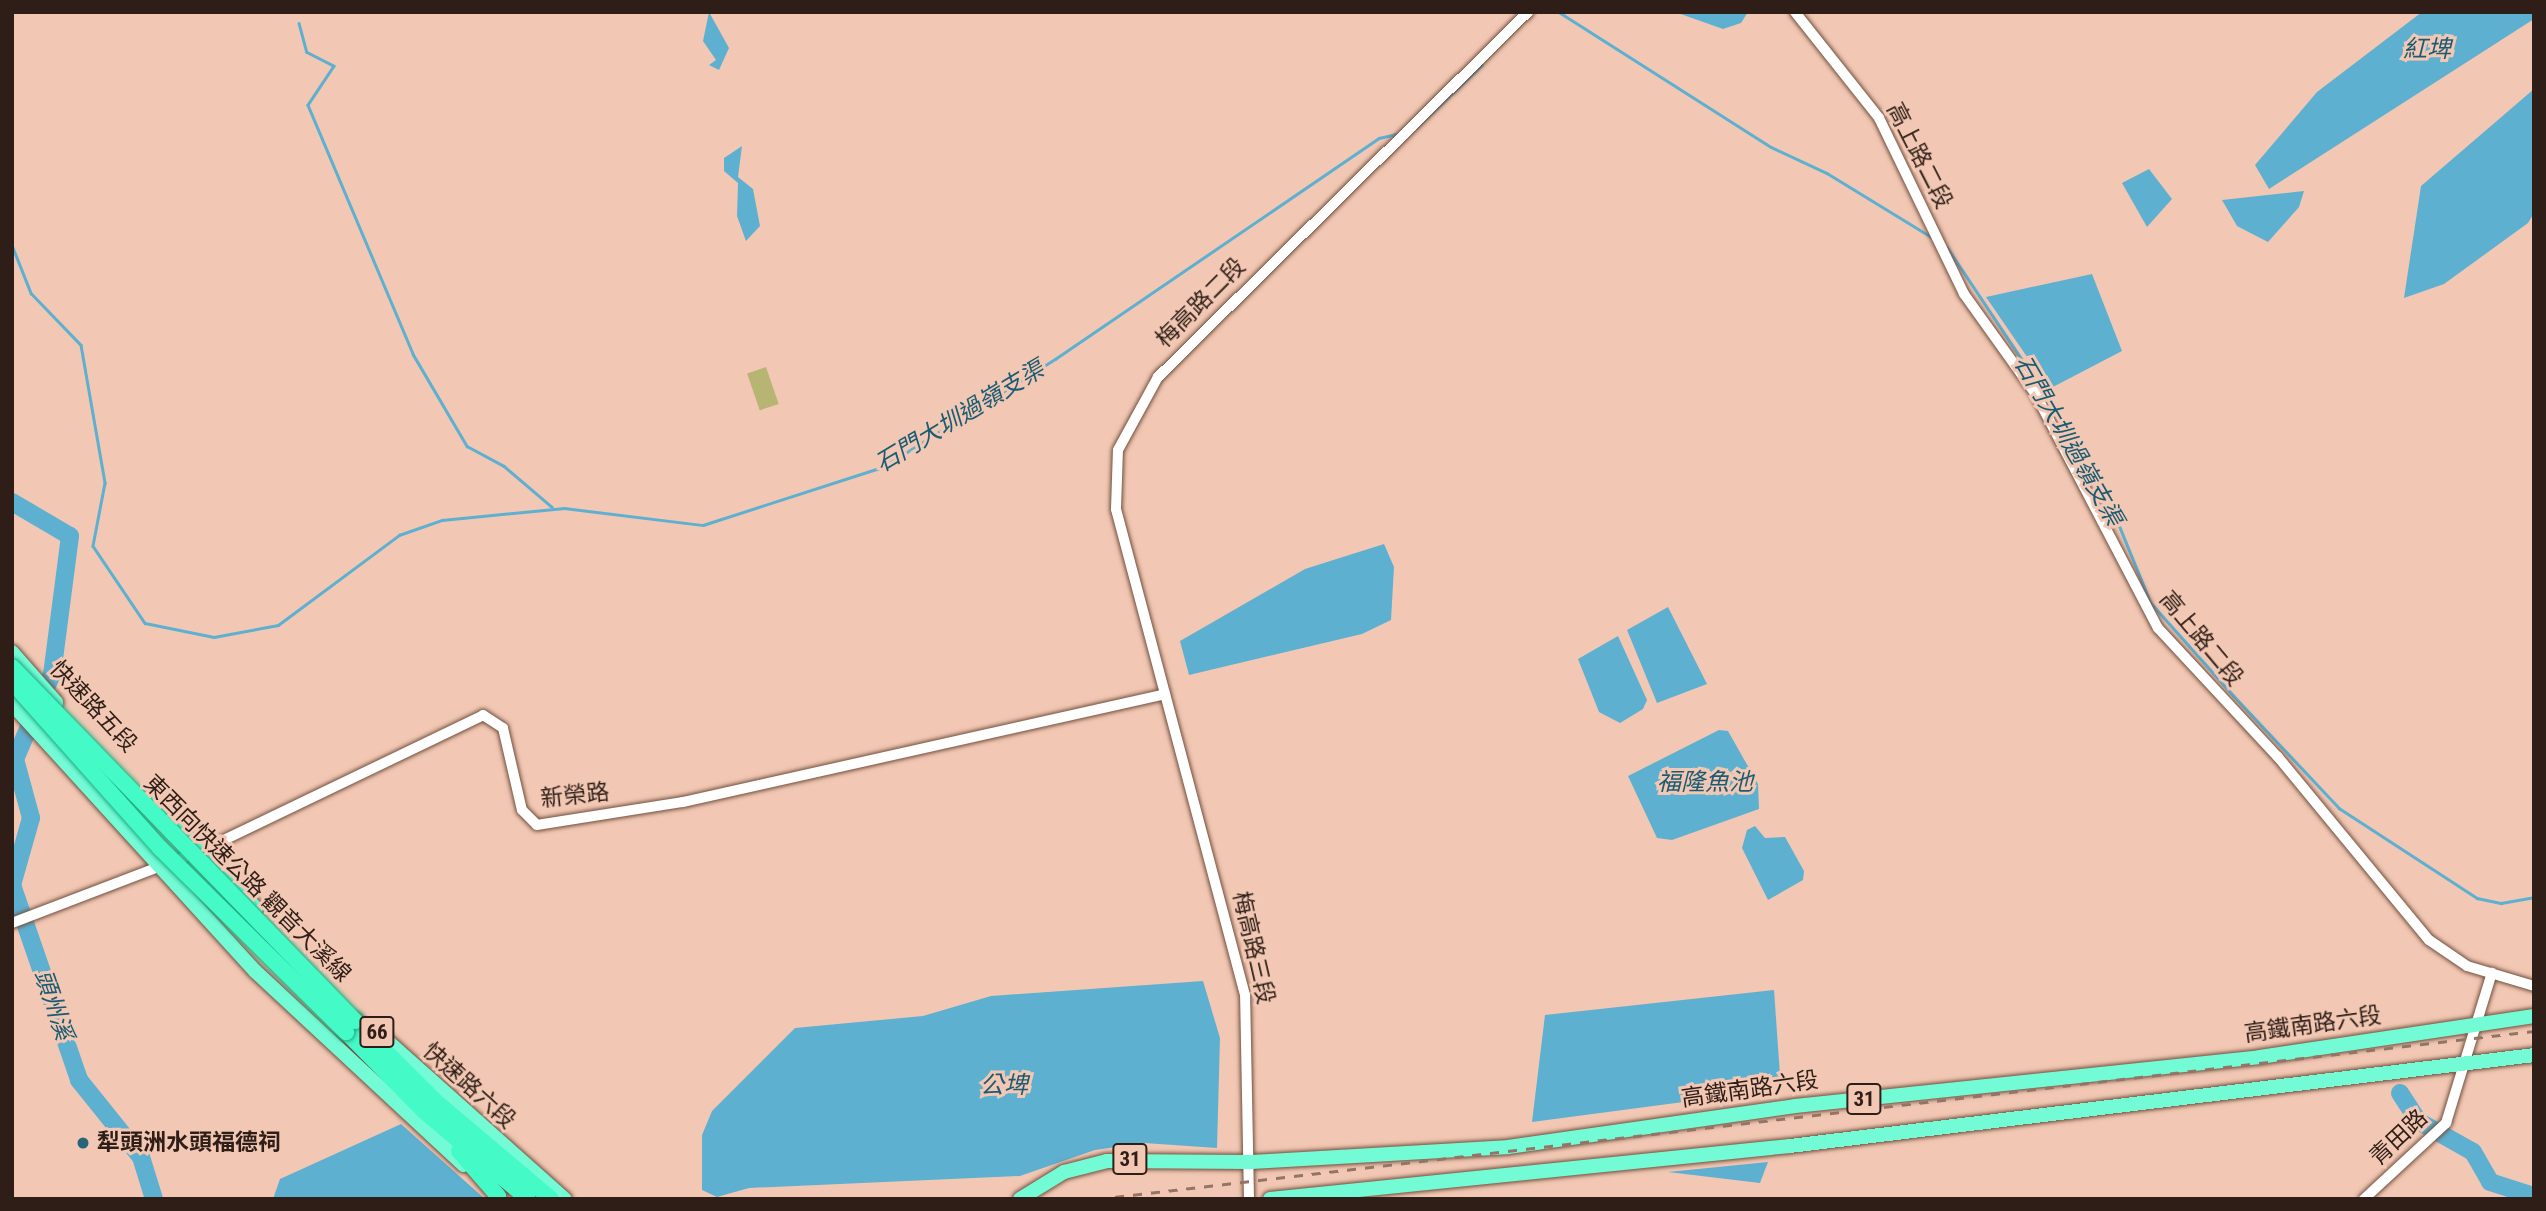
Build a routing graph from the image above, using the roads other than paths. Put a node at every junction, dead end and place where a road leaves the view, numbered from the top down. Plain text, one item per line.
1 (1528, 12) edge
2 (1795, 12) edge
3 (12, 652) edge
4 (12, 667) edge
5 (12, 682) edge
6 (1165, 694) junction
7 (12, 704) edge
8 (1170, 712) joint
9 (203, 850) junction
10 (162, 866) junction
11 (12, 923) edge
12 (2493, 973) junction
13 (2534, 986) edge
14 (2534, 1016) edge
15 (2476, 1022) junction
16 (350, 1026) junction
17 (2534, 1055) edge
18 (2464, 1066) junction
19 (429, 1106) junction
20 (1250, 1162) junction
21 (528, 1169) junction
22 (500, 1197) edge
23 (528, 1199) edge
24 (551, 1199) edge
25 (565, 1199) edge
26 (1020, 1199) edge
27 (1249, 1199) edge
28 (1270, 1199) edge
29 (2364, 1199) edge

1 - 6 street, 梅高路二段
2 - 12 street, 高上路二段
3 - 9 main road, 快速路五段 / 66
4 - 16 highway, 東西向快速公路 觀音大溪線 / 66, bridge
5 - 16 highway, 東西向快速公路 觀音大溪線 / 66, bridge
6 - 8 street, 梅高路二段
6 - 9 street, 新榮路
7 - 10 main road, 66
8 - 20 street, 梅高路三段
9 - 10 street, 新榮路
9 - 21 main road, 快速路六段 / 66
10 - 11 street, 新榮路
10 - 22 main road, 66
12 - 13 street, 高上路二段
12 - 15 street
14 - 15 main road, 高鐵南路六段 / 31
15 - 18 street, 青田路
15 - 20 main road, 高鐵南路六段 / 31
16 - 19 highway, 東西向快速公路 觀音大溪線 / 66
17 - 18 main road, 31
18 - 28 main road, 31
18 - 29 street, 青田路
19 - 21 highway
19 - 22 highway
19 - 23 highway, 東西向快速公路 觀音大溪線 / 66
19 - 24 highway, 東西向快速公路 觀音大溪線 / 66
20 - 26 main road, 高鐵南路六段 / 31
20 - 27 street, 梅高路三段
21 - 25 main road, 快速路六段 / 66

